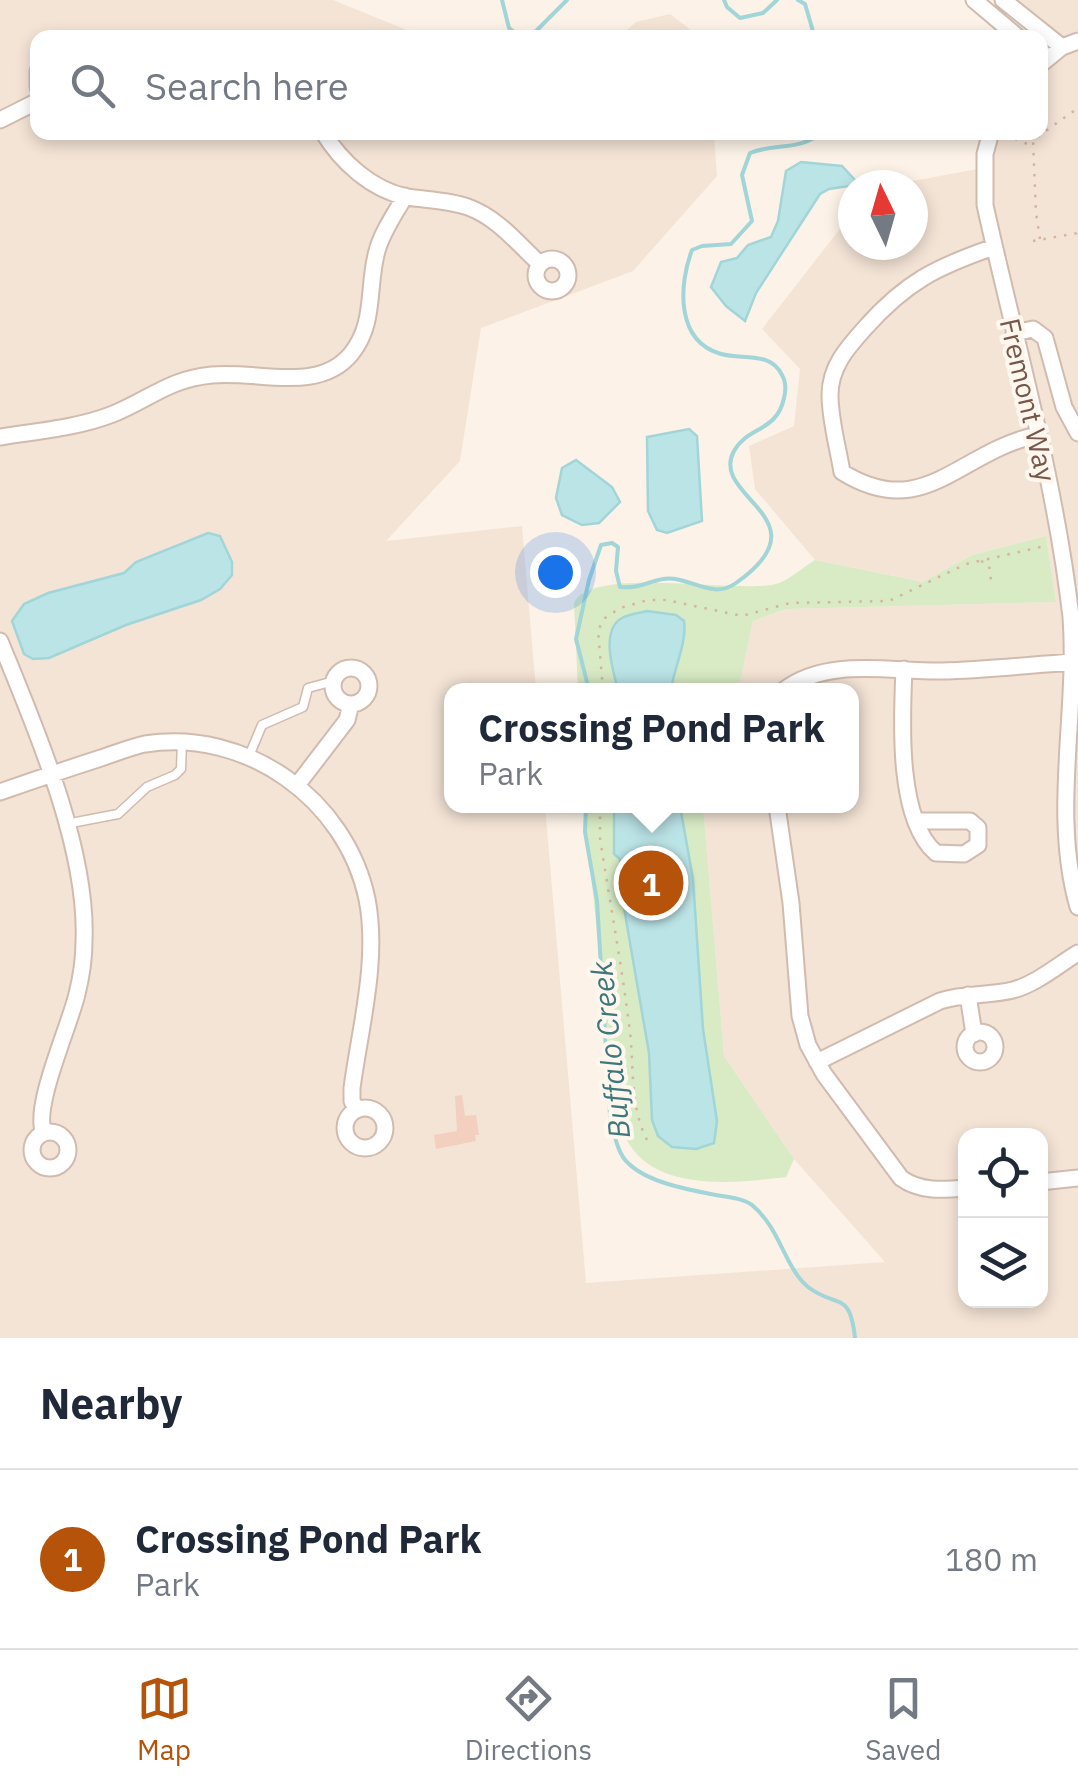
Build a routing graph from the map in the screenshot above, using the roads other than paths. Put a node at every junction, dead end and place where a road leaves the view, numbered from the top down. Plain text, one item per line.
1 (974, 0) edge
2 (1003, 0) edge
3 (1010, 30) edge
4 (1040, 30) edge
5 (1048, 37) edge
6 (1078, 41) edge
7 (1062, 48) junction
8 (1048, 56) edge
9 (30, 105) edge
10 (0, 120) edge
11 (328, 140) edge
12 (988, 140) edge
13 (405, 196) junction
14 (994, 247) junction
15 (540, 264) dead end
16 (1014, 334) junction
17 (1078, 433) edge
18 (1036, 435) junction
19 (0, 437) edge
20 (1074, 605) edge
21 (0, 641) edge
22 (1073, 662) junction
23 (904, 669) junction
24 (334, 681) junction
25 (795, 683) edge
26 (351, 704) junction
27 (1075, 739) edge
28 (182, 742) junction
29 (249, 756) junction
30 (50, 774) junction
31 (298, 784) junction
32 (0, 792) edge
33 (777, 813) edge
34 (916, 822) dead end
35 (66, 824) junction
36 (1078, 907) edge
37 (1078, 953) edge
38 (968, 995) junction
39 (974, 1034) dead end
40 (817, 1062) junction
41 (357, 1110) dead end
42 (44, 1133) dead end
43 (1078, 1178) edge
44 (1048, 1181) edge
45 (958, 1189) edge

1 - 3 street
2 - 4 street
5 - 7 street
6 - 7 street
7 - 8 street
9 - 10 street
11 - 13 street
12 - 14 street, Fremont Way
13 - 15 street
13 - 19 street
14 - 16 street, Fremont Way
14 - 18 street
16 - 17 street
16 - 18 street, Fremont Way
18 - 20 street, Fremont Way
20 - 22 street, Fremont Way
21 - 30 street
22 - 23 street
22 - 27 street, Fremont Way
23 - 25 street
23 - 34 street
24 - 26 street
24 - 26 street
24 - 29 lane
26 - 31 street
27 - 36 street, Fremont Way
28 - 29 street
28 - 30 street
28 - 35 lane
29 - 31 street
30 - 32 street
30 - 35 street
31 - 41 street
33 - 40 street
35 - 42 street
37 - 38 street
38 - 39 street
38 - 40 street
40 - 45 street
43 - 44 street

